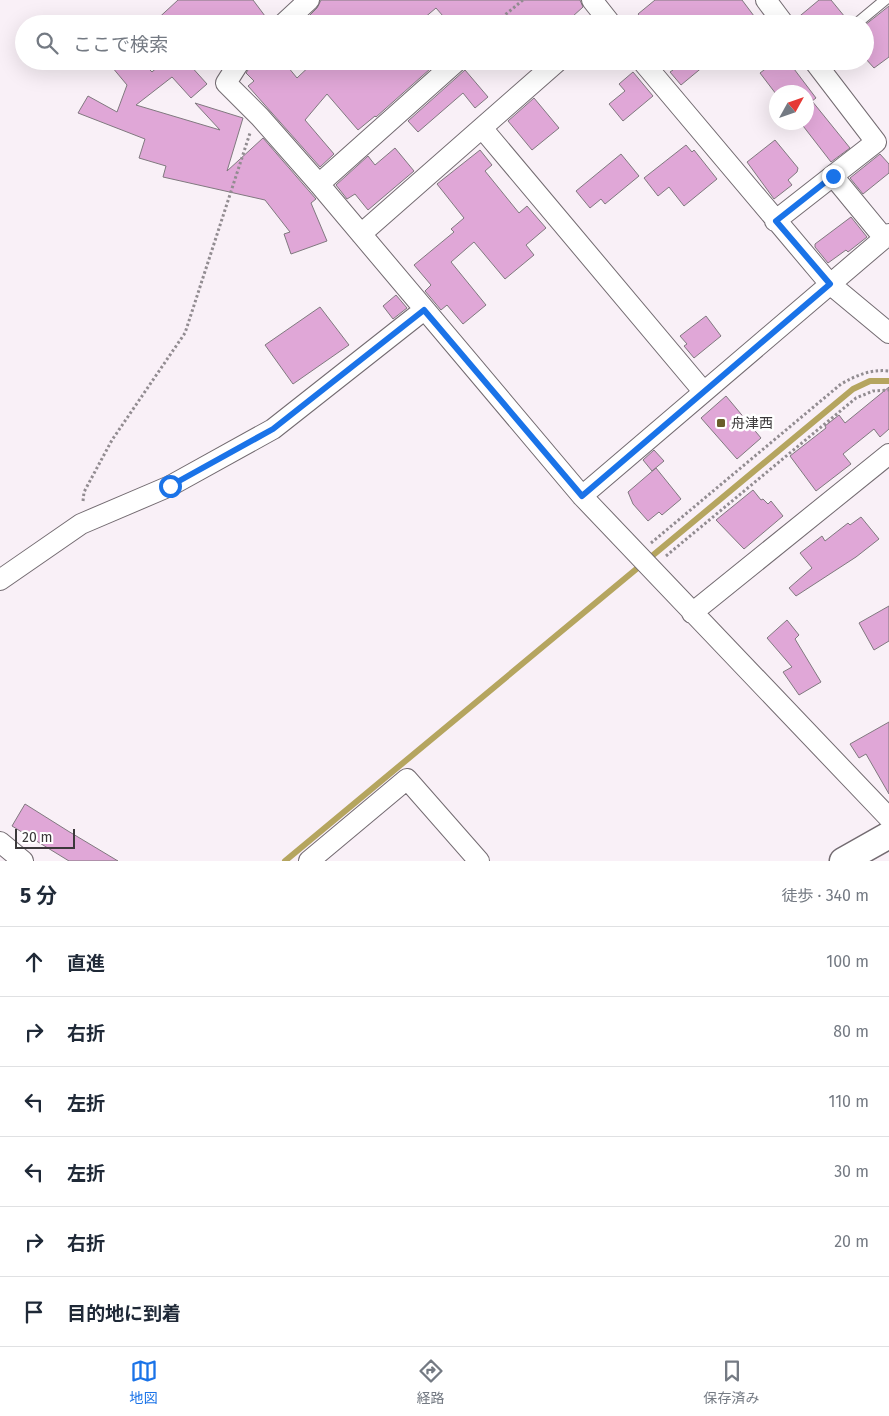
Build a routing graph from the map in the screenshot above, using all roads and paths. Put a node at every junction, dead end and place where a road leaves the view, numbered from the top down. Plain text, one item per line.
1 (309, 0) edge
2 (523, 0) edge
3 (592, 0) edge
4 (766, 0) edge
5 (886, 0) edge
6 (293, 15) edge
7 (505, 15) edge
8 (602, 15) edge
9 (777, 15) edge
10 (867, 15) edge
11 (234, 70) edge
12 (447, 70) edge
13 (548, 70) edge
14 (650, 70) edge
15 (821, 70) edge
16 (260, 117) junction
17 (482, 128) junction
18 (833, 176) junction
19 (319, 184) junction
20 (776, 221) junction
21 (361, 234) junction
22 (887, 236) edge
23 (830, 284) junction
24 (424, 310) junction
25 (889, 333) edge
26 (889, 371) edge
27 (889, 390) edge
28 (703, 391) junction
29 (889, 454) edge
30 (582, 496) junction
31 (81, 524) junction
32 (644, 562) junction
33 (0, 580) edge
34 (692, 613) junction
35 (889, 818) edge
36 (889, 835) edge
37 (0, 842) edge
38 (23, 861) edge
39 (309, 861) edge
40 (478, 861) edge
41 (843, 861) edge

1 - 6 street
2 - 7 path
3 - 8 street
4 - 9 street
5 - 10 lane
11 - 16 street
12 - 19 street
13 - 17 street
14 - 20 street
15 - 18 street
16 - 19 street
16 - 31 path
17 - 21 street
17 - 28 street
18 - 20 street
18 - 22 street
19 - 21 street
20 - 23 street
21 - 24 street
22 - 23 street
23 - 25 street
23 - 28 street
24 - 30 street
24 - 31 street
26 - 32 path
27 - 32 path
28 - 30 street
29 - 34 street
30 - 32 street
31 - 33 street
32 - 34 street
34 - 35 street
36 - 41 street
37 - 38 street
39 - 40 street

